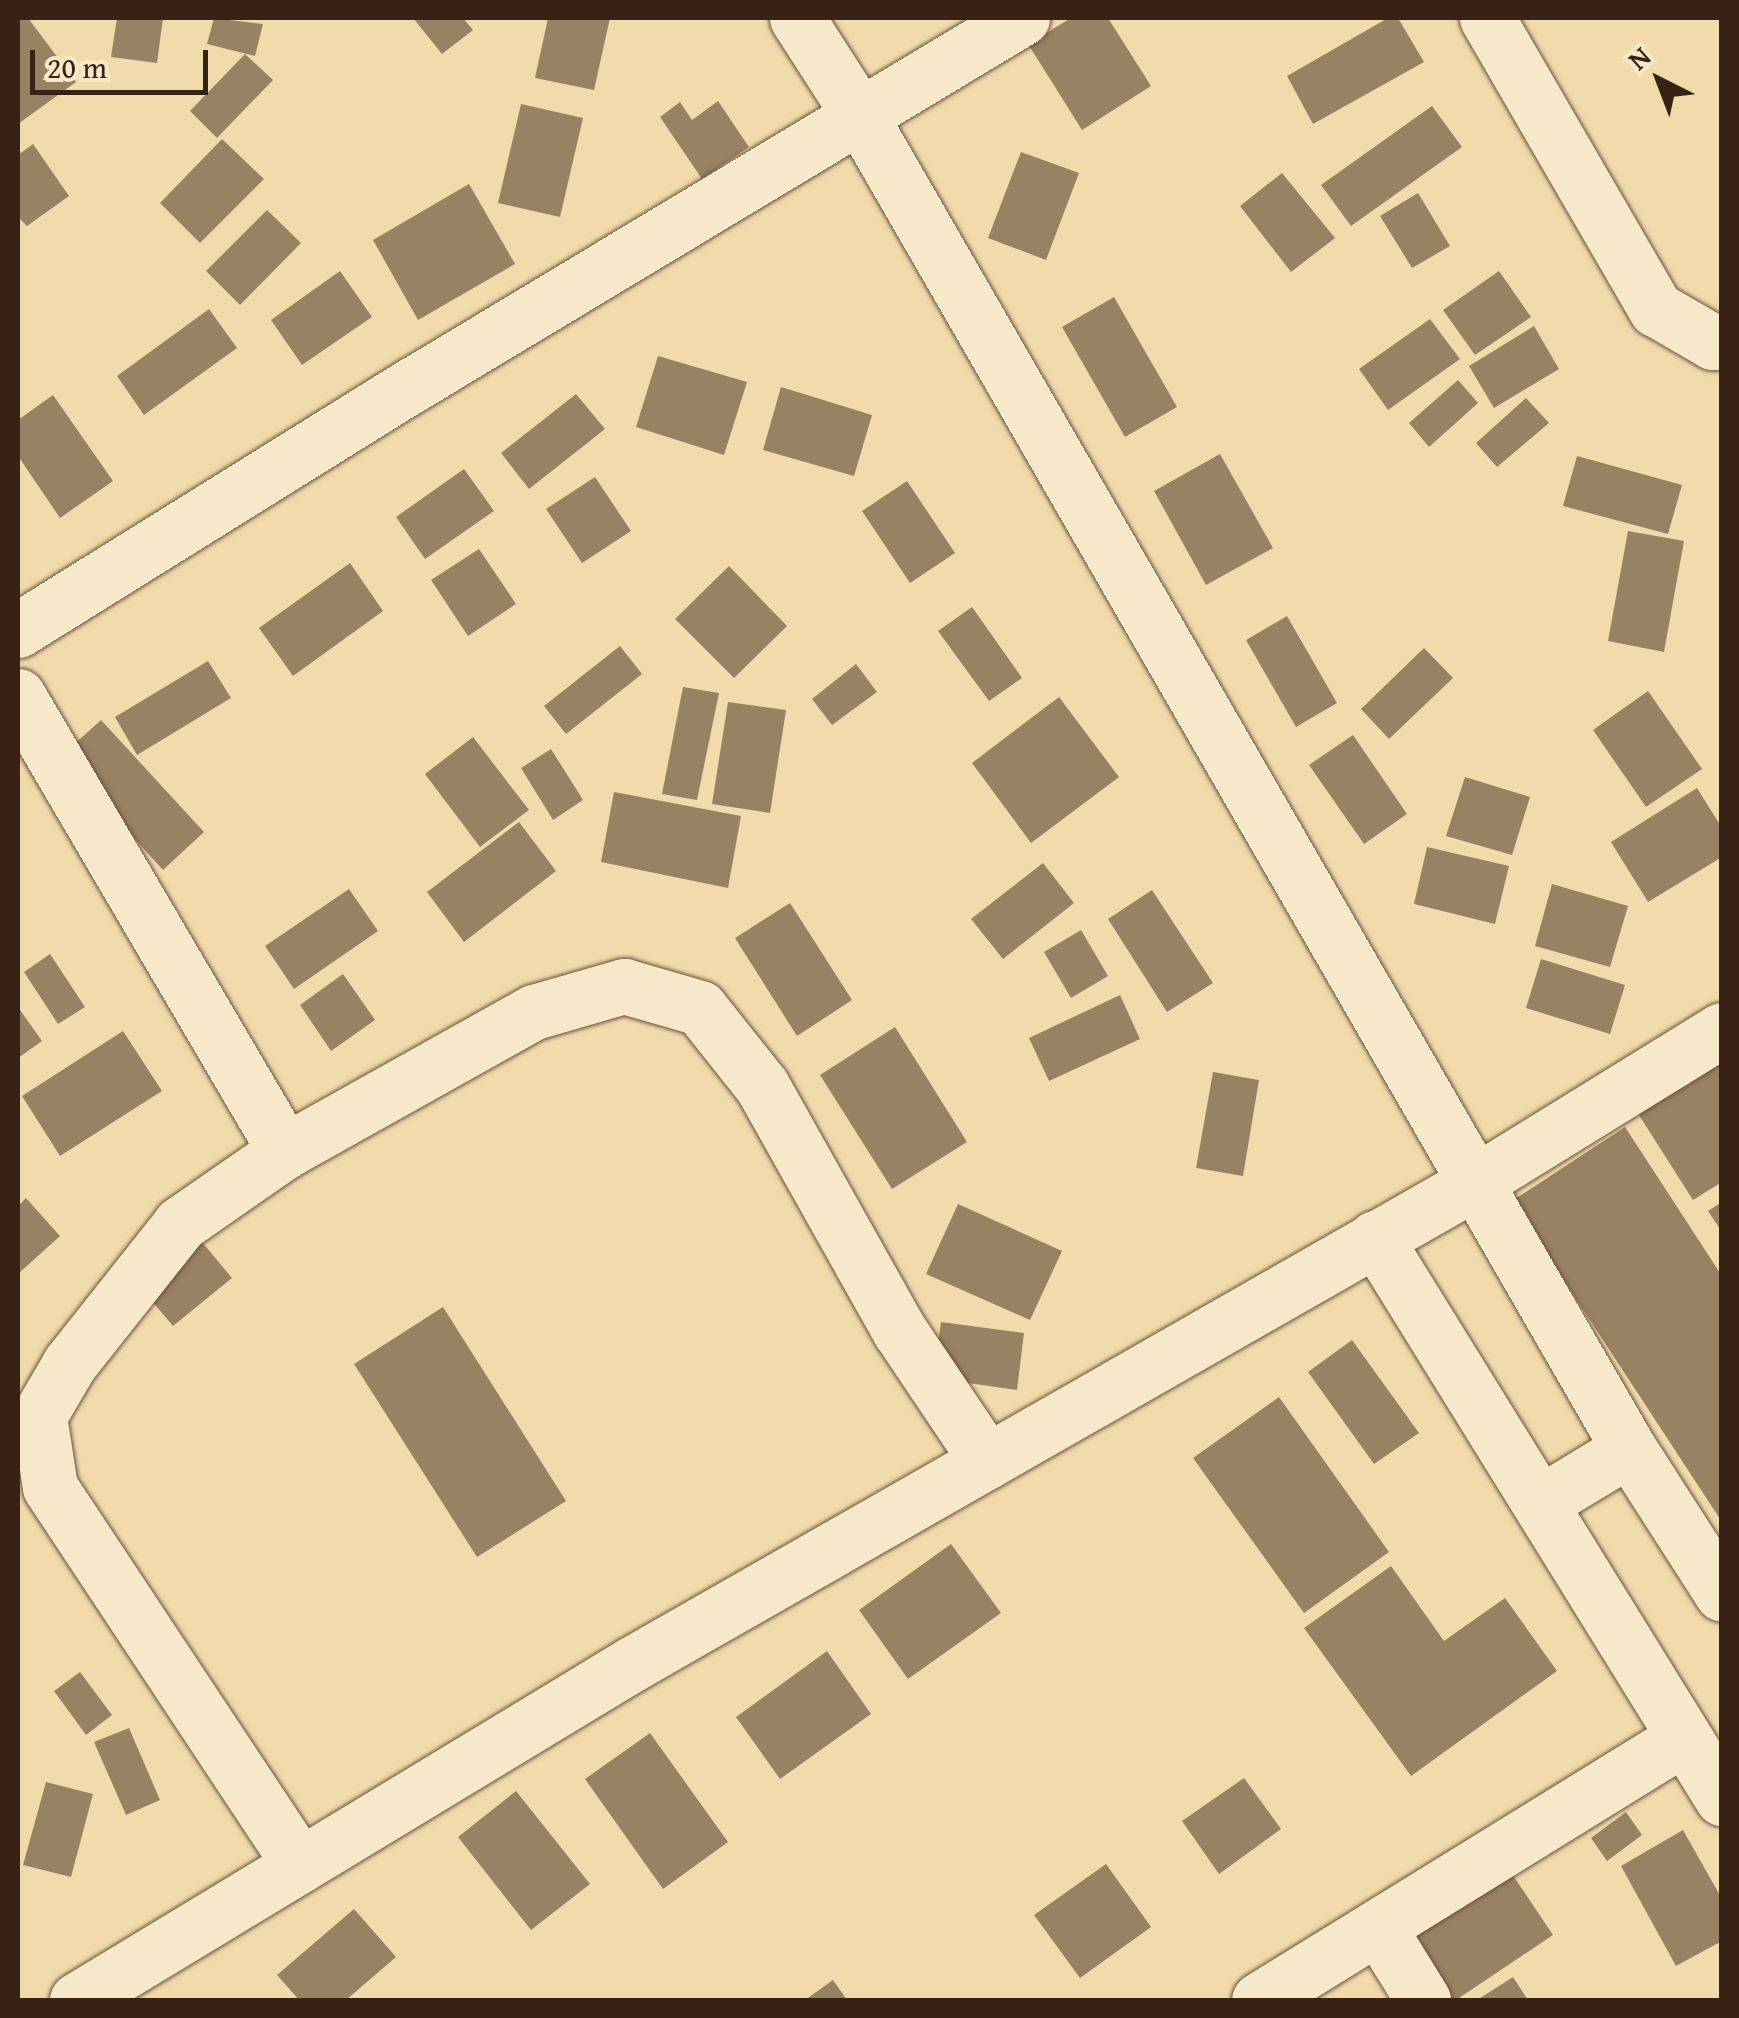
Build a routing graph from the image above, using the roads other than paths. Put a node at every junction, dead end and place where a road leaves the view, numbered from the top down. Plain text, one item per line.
1 (797, 18) edge
2 (1022, 18) edge
3 (1487, 18) edge
4 (860, 116) junction
5 (1722, 342) edge
6 (18, 630) edge
7 (18, 696) edge
8 (1722, 1030) edge
9 (284, 1151) junction
10 (1474, 1182) junction
11 (1376, 1238) junction
12 (1629, 1450) junction
13 (987, 1461) junction
14 (1540, 1503) junction
15 (1722, 1594) edge
16 (1684, 1738) junction
17 (1722, 1798) edge
18 (300, 1865) junction
19 (1378, 1927) junction
20 (77, 2000) edge
21 (1259, 2000) edge
22 (1423, 2000) edge

1 - 4 street
2 - 4 street
3 - 5 street
4 - 6 street
4 - 10 street
7 - 9 street
8 - 10 street
9 - 13 street
9 - 18 street
10 - 11 street
10 - 12 street
11 - 13 street
11 - 14 street
12 - 14 street
12 - 15 street
13 - 18 street
14 - 16 street
16 - 17 street
16 - 19 street
18 - 20 street
19 - 21 street
19 - 22 street

